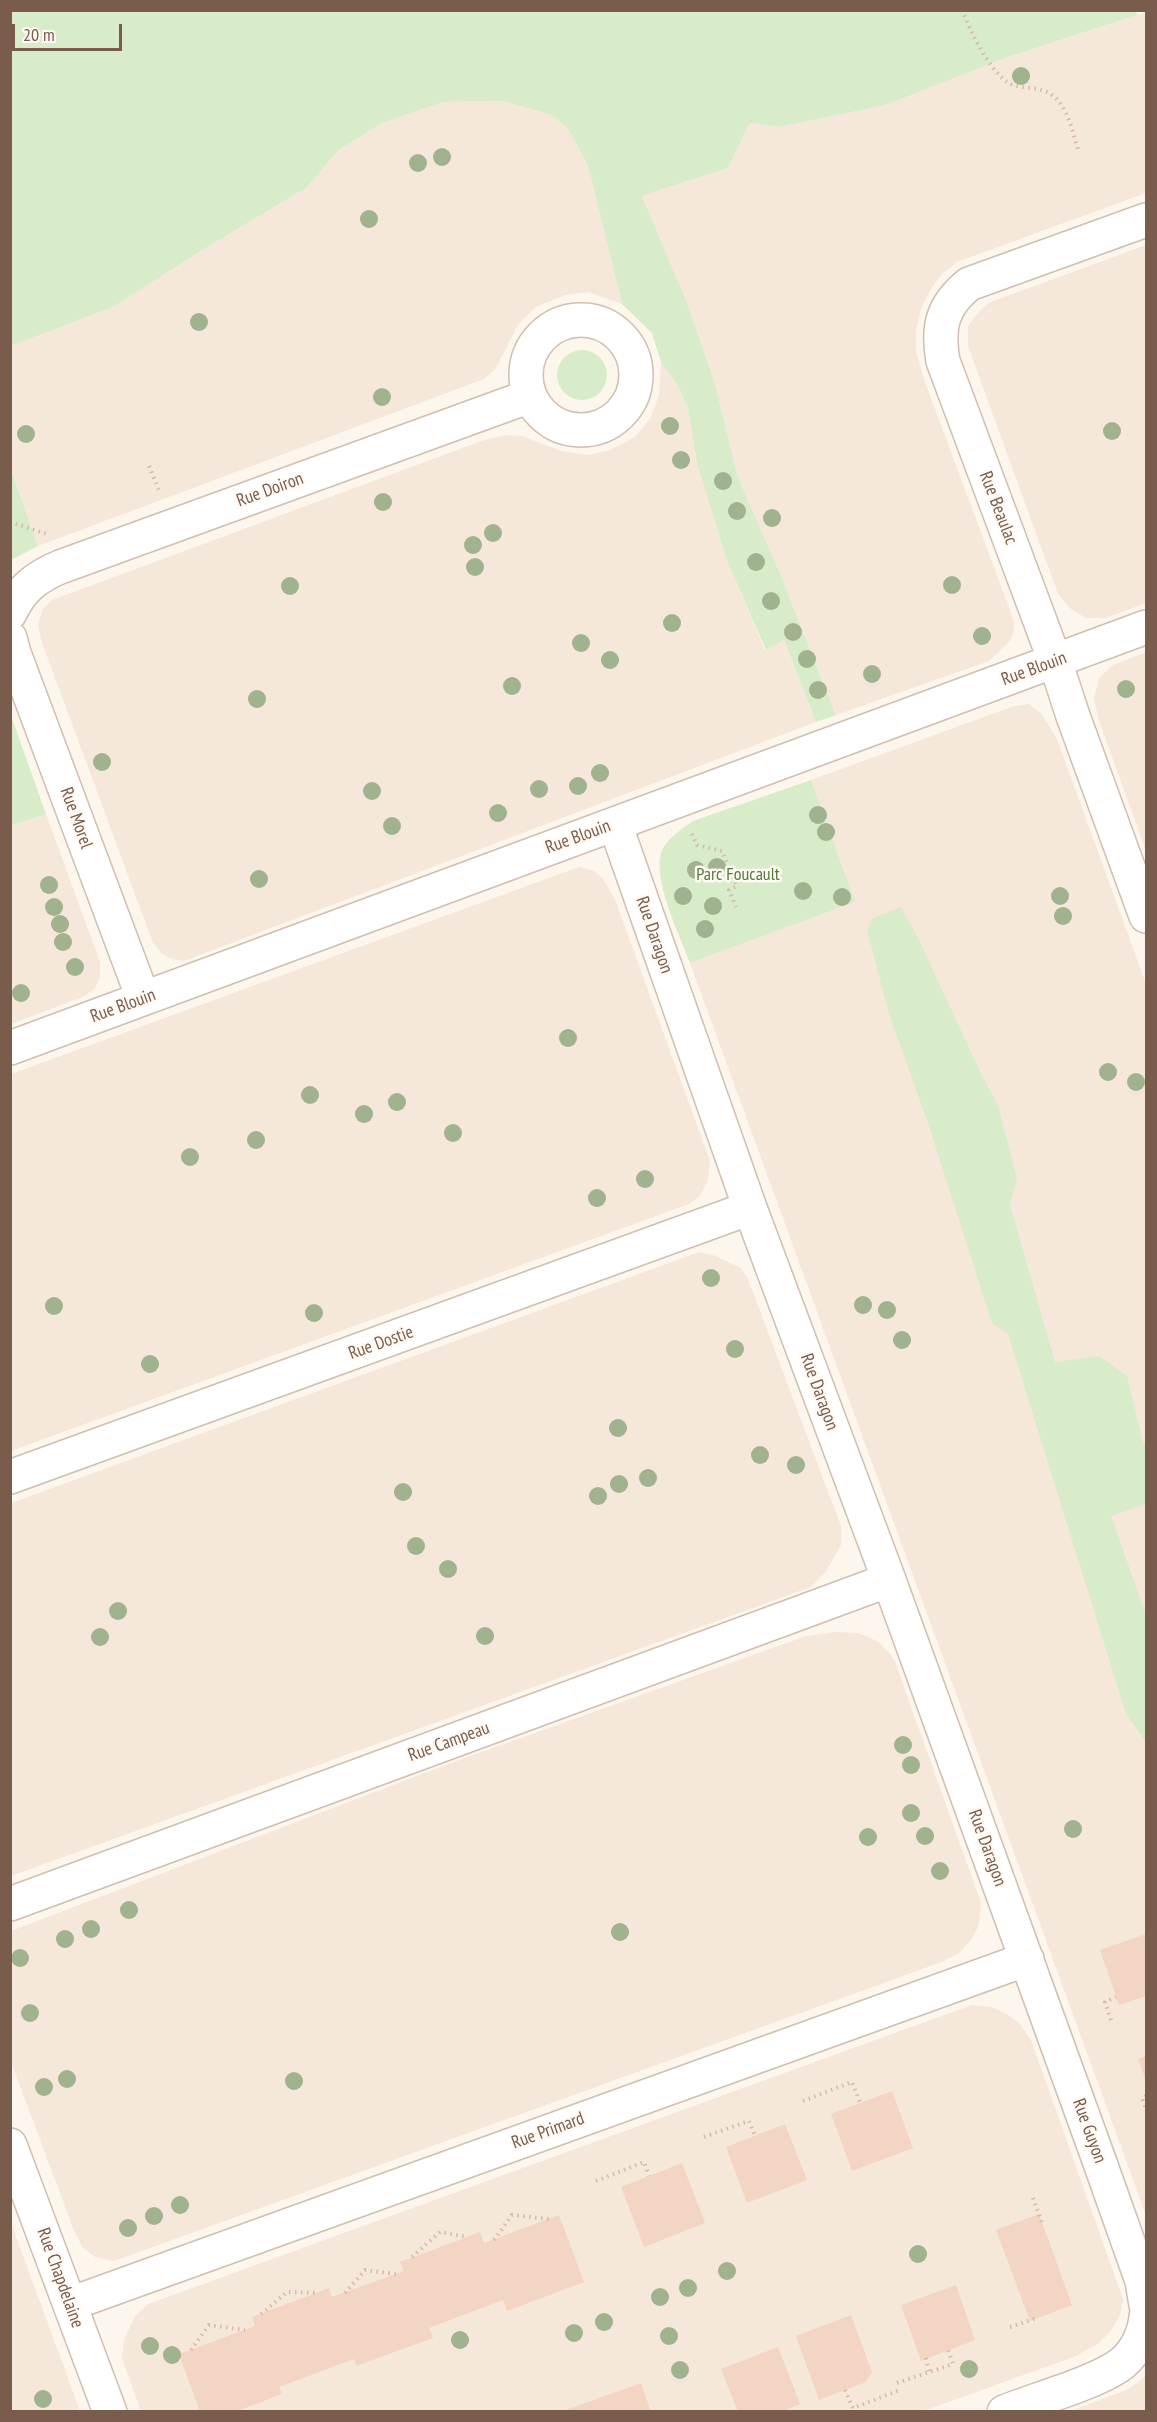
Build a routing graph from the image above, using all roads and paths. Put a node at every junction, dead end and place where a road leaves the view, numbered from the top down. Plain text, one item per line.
1 (962, 10) edge
2 (1079, 153) dead end
3 (1146, 220) edge
4 (530, 396) dead end
5 (10, 522) edge
6 (47, 534) dead end
7 (14, 605) edge
8 (1146, 627) edge
9 (10, 638) edge
10 (1055, 661) junction
11 (680, 800) junction
12 (615, 824) junction
13 (736, 907) dead end
14 (1146, 916) edge
15 (143, 998) junction
16 (10, 1048) edge
17 (750, 1208) junction
18 (10, 1477) edge
19 (889, 1580) junction
20 (10, 1904) edge
21 (1027, 1959) junction
22 (1116, 1997) dead end
23 (1111, 2020) dead end
24 (1146, 2096) edge
25 (803, 2101) dead end
26 (860, 2102) dead end
27 (1146, 2109) edge
28 (755, 2136) dead end
29 (704, 2138) dead end
30 (10, 2145) edge
31 (650, 2176) dead end
32 (596, 2181) dead end
33 (1033, 2198) dead end
34 (549, 2219) dead end
35 (1042, 2223) dead end
36 (467, 2237) dead end
37 (494, 2240) dead end
38 (412, 2257) dead end
39 (396, 2274) dead end
40 (317, 2293) dead end
41 (345, 2293) dead end
42 (70, 2304) junction
43 (1146, 2305) edge
44 (261, 2314) dead end
45 (1146, 2317) edge
46 (1037, 2318) dead end
47 (1010, 2327) dead end
48 (244, 2330) dead end
49 (191, 2350) dead end
50 (948, 2350) dead end
51 (926, 2358) dead end
52 (929, 2372) junction
53 (897, 2383) dead end
54 (845, 2390) dead end
55 (900, 2390) dead end
56 (110, 2412) edge
57 (1004, 2412) edge

1 - 2 path
3 - 10 street, Rue Beaulac
4 - 7 street, Rue Doiron
5 - 6 path
8 - 10 street, Rue Blouin
9 - 15 street, Rue Morel
10 - 11 street, Rue Blouin
10 - 14 street, Rue Beaulac
11 - 12 street, Rue Blouin
11 - 13 path
12 - 15 street, Rue Blouin
12 - 17 street, Rue Daragon
15 - 16 street, Rue Blouin
17 - 18 street, Rue Dostie
17 - 19 street, Rue Daragon
19 - 20 street, Rue Campeau
19 - 21 street, Rue Daragon
21 - 42 street, Rue Primard
21 - 43 street, Rue Guyon
22 - 23 path
24 - 27 path
25 - 26 path
28 - 29 path
30 - 42 street, Rue Chapdelaine
31 - 32 path
33 - 35 path
34 - 37 path
36 - 38 path
39 - 41 path
40 - 44 path
42 - 56 street, Rue Chapdelaine
45 - 57 street
46 - 47 path
48 - 49 path
50 - 52 path
51 - 52 path
52 - 53 path
54 - 55 path

